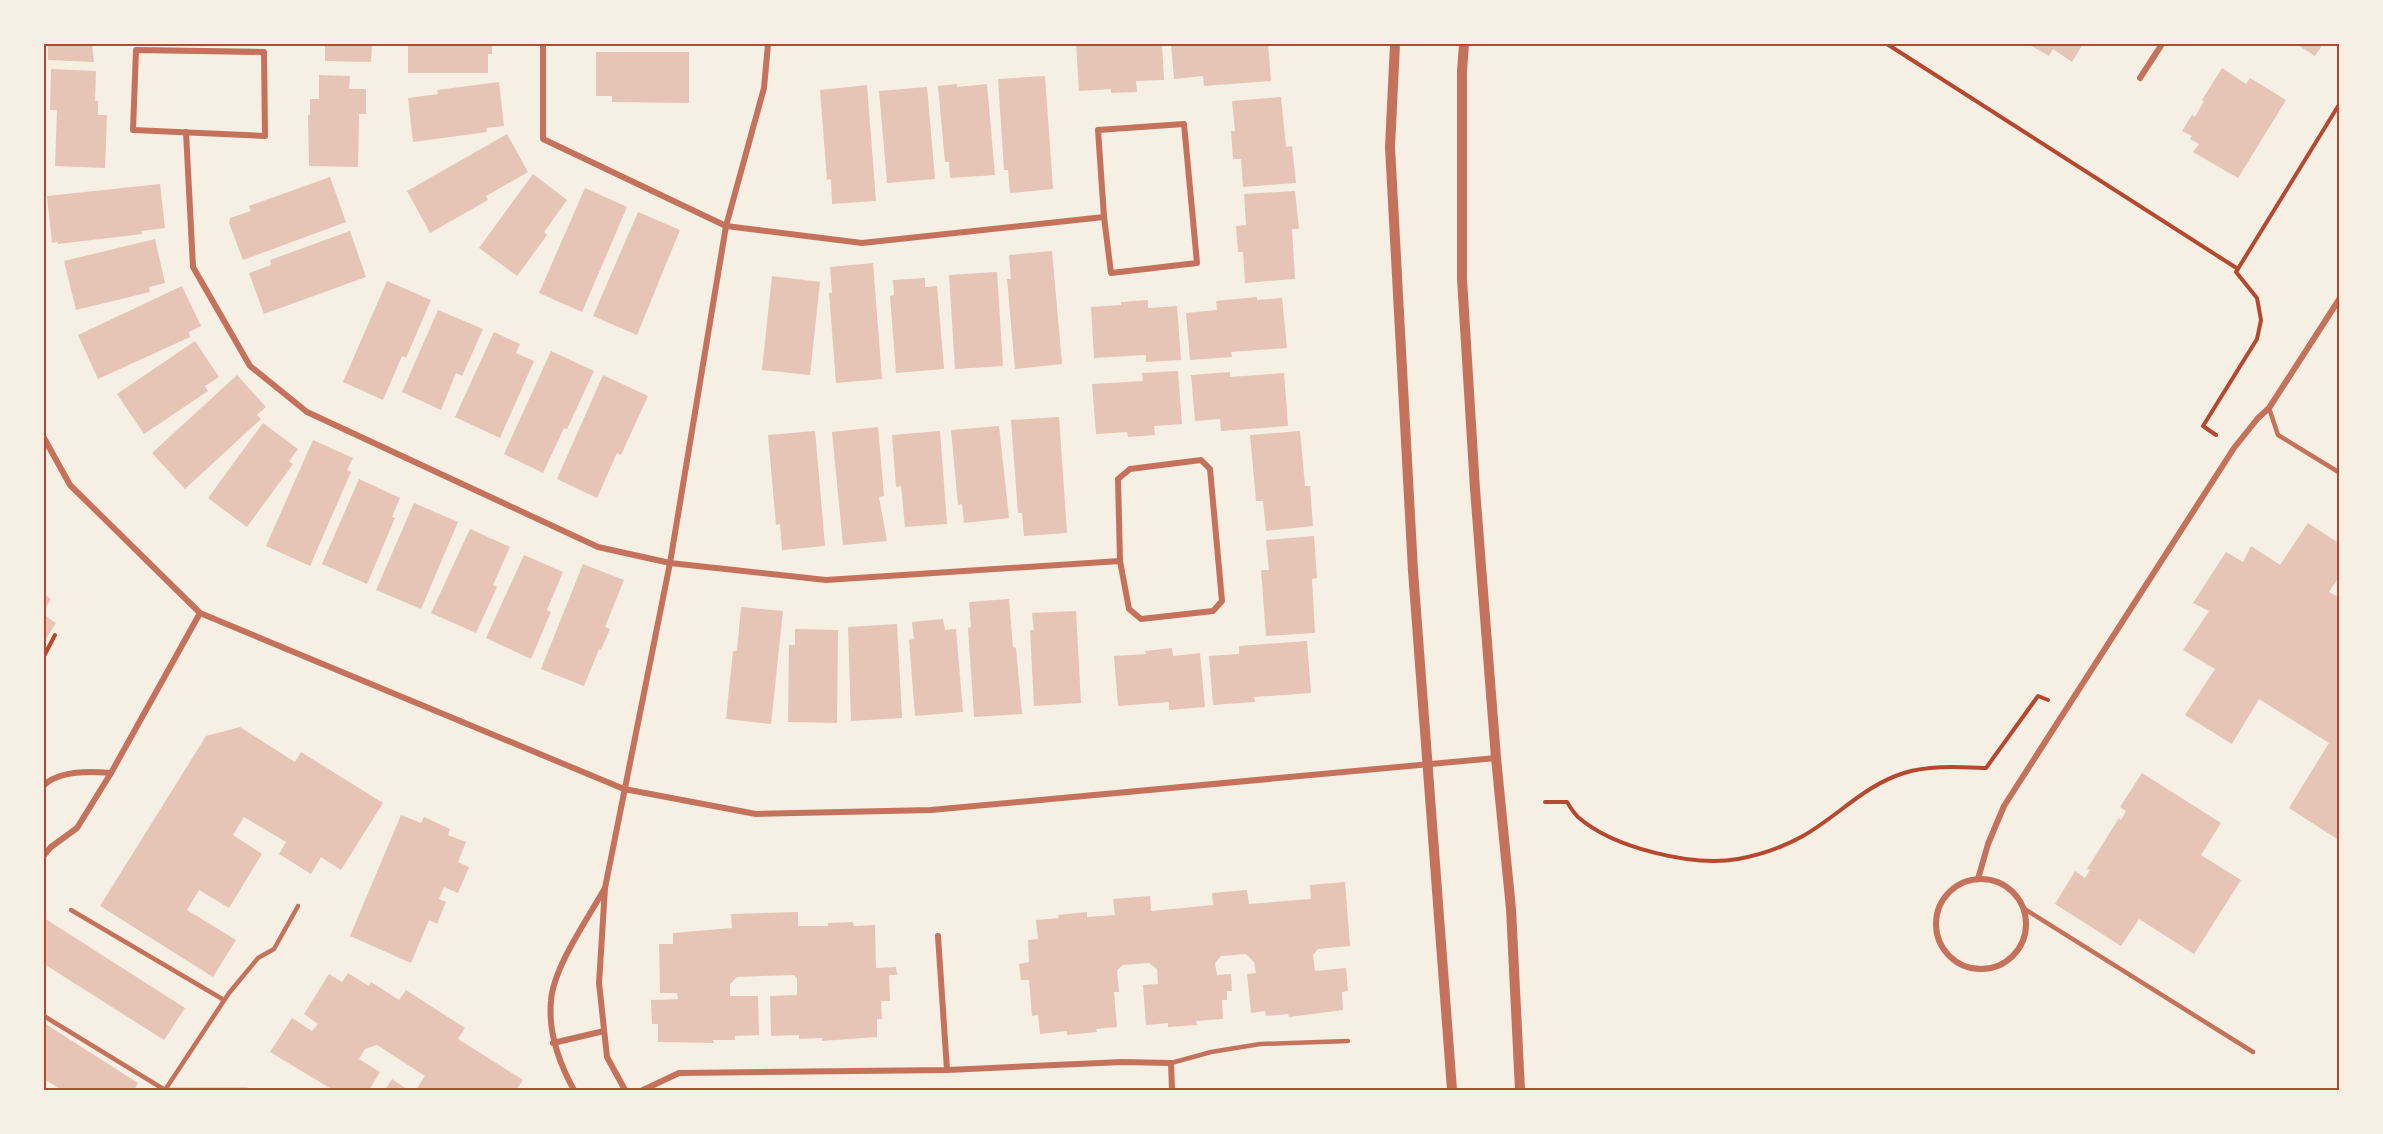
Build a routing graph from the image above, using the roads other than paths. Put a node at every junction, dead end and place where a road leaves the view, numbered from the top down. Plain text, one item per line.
1 (543, 44) edge
2 (768, 44) edge
3 (1395, 44) edge
4 (1464, 44) edge
5 (2162, 44) edge
6 (2140, 78) dead end
7 (186, 132) junction
8 (1104, 217) junction
9 (726, 226) junction
10 (2340, 298) edge
11 (2269, 408) junction
12 (44, 438) edge
13 (2340, 473) edge
14 (1120, 561) junction
15 (670, 563) junction
16 (200, 613) junction
17 (1496, 758) junction
18 (1428, 765) junction
19 (111, 772) junction
20 (44, 785) edge
21 (624, 789) junction
22 (44, 841) edge
23 (51, 847) junction
24 (44, 855) edge
25 (1978, 879) junction
26 (605, 888) junction
27 (298, 906) dead end
28 (2023, 908) junction
29 (71, 910) dead end
30 (938, 936) dead end
31 (224, 1000) junction
32 (44, 1016) edge
33 (604, 1031) junction
34 (1348, 1041) dead end
35 (554, 1043) junction
36 (2253, 1052) dead end
37 (1172, 1063) junction
38 (947, 1070) junction
39 (165, 1090) edge
40 (247, 1090) edge
41 (574, 1090) edge
42 (626, 1090) edge
43 (643, 1090) edge
44 (1172, 1090) edge
45 (1452, 1090) edge
46 (1520, 1090) edge

1 - 9 street
2 - 9 street
3 - 18 street
4 - 17 street
5 - 6 street
7 - 7 street
7 - 15 street
8 - 8 street
8 - 9 street
9 - 15 street
10 - 11 street
11 - 13 lane
11 - 25 street
12 - 16 street
14 - 14 street
14 - 15 street
15 - 21 street
16 - 19 street
16 - 21 street
17 - 18 street
17 - 46 street
18 - 21 street
18 - 45 street
19 - 20 street
19 - 23 street
21 - 26 street
22 - 23 street
23 - 24 street
25 - 28 street
25 - 28 street
26 - 33 street
26 - 35 street
27 - 31 lane
28 - 36 lane
29 - 31 lane
30 - 38 street
31 - 39 lane
32 - 39 lane
33 - 35 street
33 - 42 street
34 - 37 lane
35 - 41 street
37 - 38 street
37 - 44 street
38 - 43 street
39 - 40 lane

